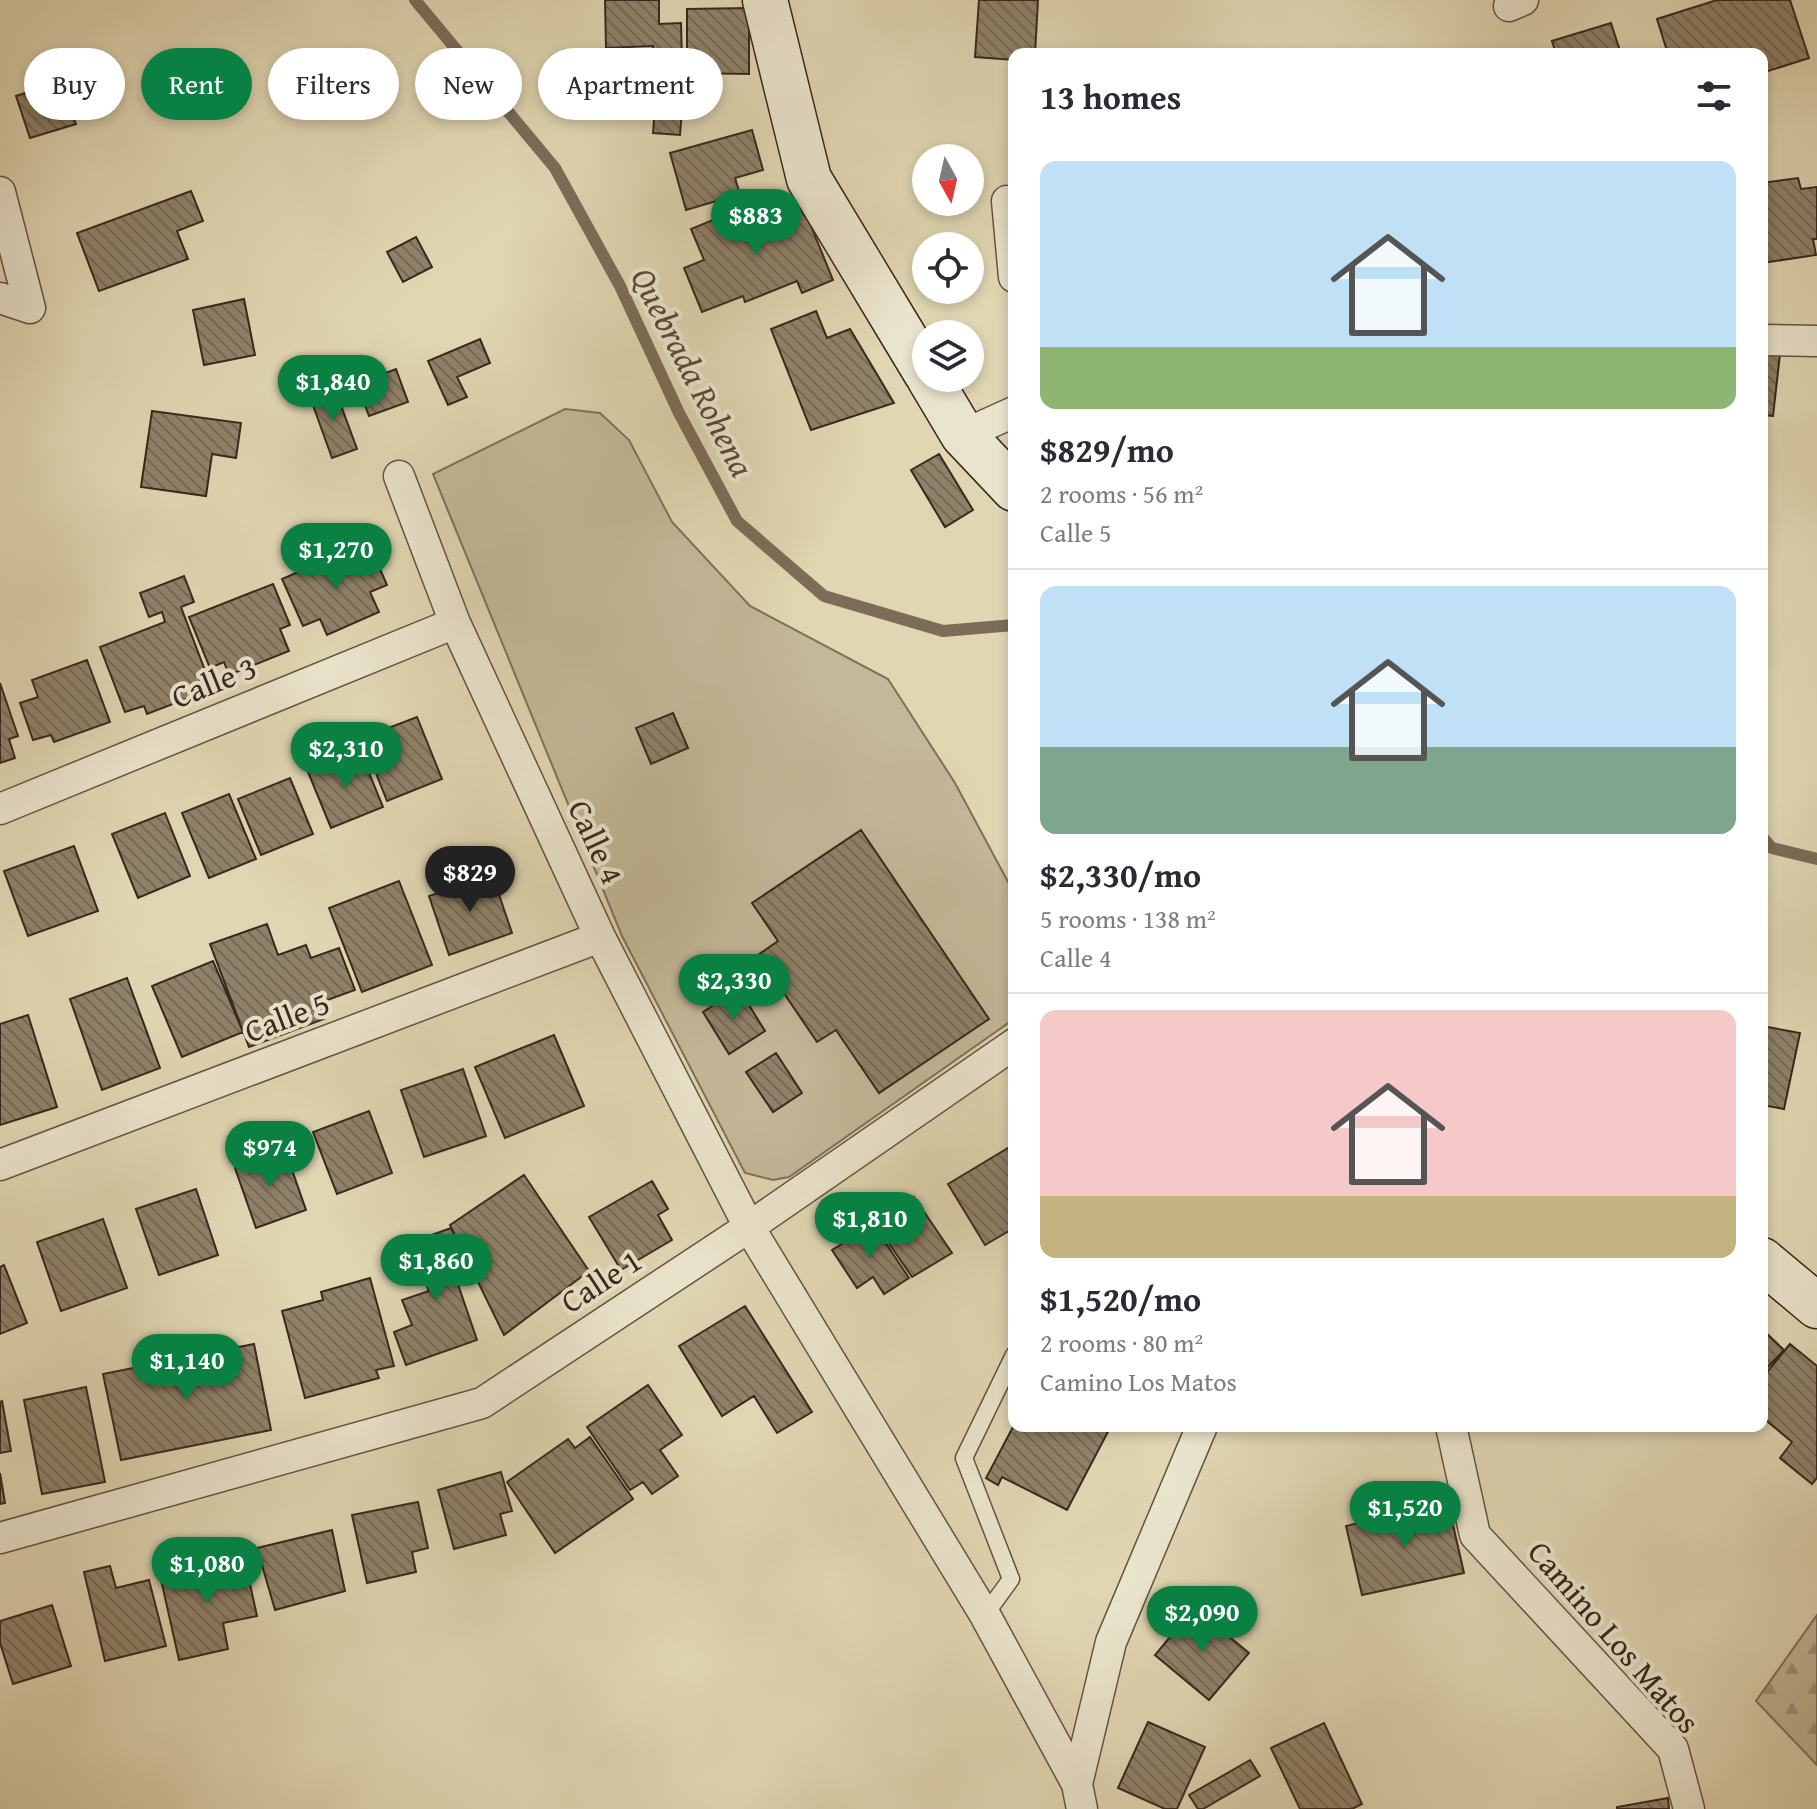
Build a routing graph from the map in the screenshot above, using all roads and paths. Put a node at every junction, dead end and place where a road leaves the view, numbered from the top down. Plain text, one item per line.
1 (765, 0) edge
2 (0, 192) edge
3 (1007, 201) dead end
4 (1008, 212) edge
5 (0, 298) edge
6 (1768, 340) edge
7 (1817, 341) edge
8 (912, 351) edge
9 (937, 392) edge
10 (1008, 415) edge
11 (963, 435) junction
12 (399, 476) dead end
13 (1008, 483) edge
14 (455, 623) junction
15 (0, 809) edge
16 (600, 937) junction
17 (1008, 1048) edge
18 (0, 1165) edge
19 (749, 1227) junction
20 (1768, 1265) edge
21 (1817, 1306) edge
22 (1008, 1367) edge
23 (1199, 1432) edge
24 (1452, 1432) edge
25 (0, 1538) edge
26 (985, 1615) junction
27 (1080, 1796) edge
28 (1689, 1809) edge

1 - 8 street
2 - 5 street
3 - 4 street
6 - 7 street
9 - 11 street
10 - 11 street
11 - 13 street
12 - 14 street, Calle 4
14 - 15 street, Calle 3
14 - 16 street, Calle 4
16 - 18 street, Calle 5
16 - 19 street, Calle 4
17 - 19 street, Calle 1
19 - 25 street, Calle 1
19 - 26 street, Calle 4
20 - 21 street
22 - 26 lane
23 - 27 street
24 - 28 street, Camino Los Matos
26 - 27 street, Calle 4

